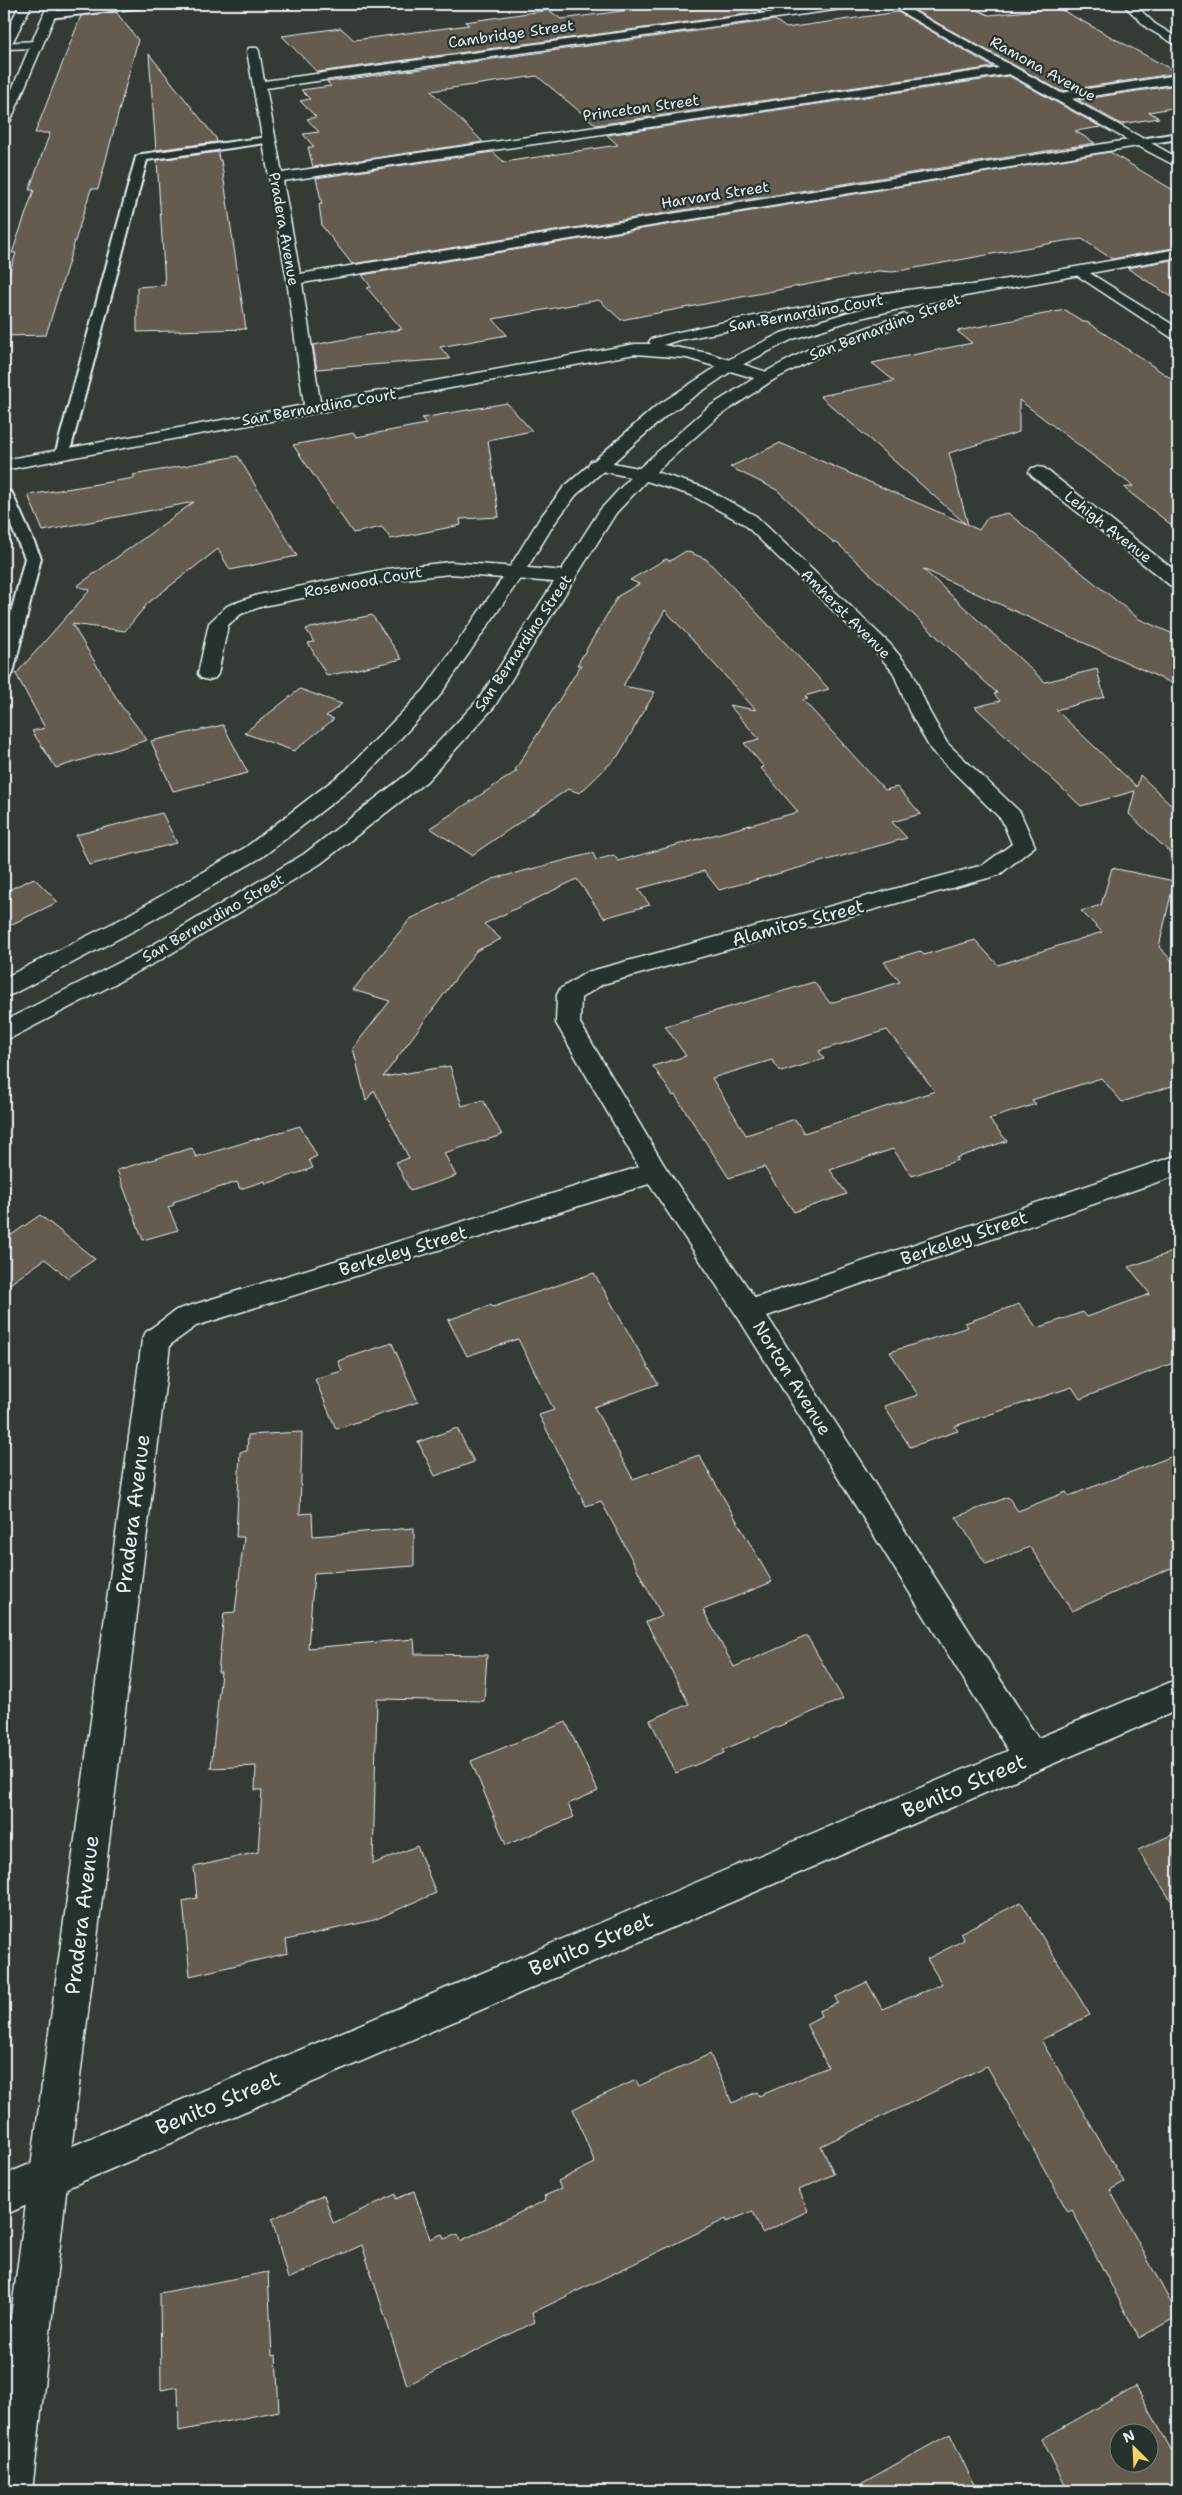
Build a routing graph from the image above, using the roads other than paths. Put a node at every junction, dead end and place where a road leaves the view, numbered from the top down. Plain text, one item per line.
1 (26, 4) edge
2 (144, 4) edge
3 (856, 4) edge
4 (892, 4) edge
5 (1128, 4) edge
6 (52, 9) edge
7 (1178, 43) edge
8 (35, 45) junction
9 (4, 47) edge
10 (253, 51) dead end
11 (1011, 70) junction
12 (1178, 78) edge
13 (259, 85) junction
14 (1059, 97) junction
15 (4, 122) edge
16 (1178, 136) edge
17 (268, 140) junction
18 (1141, 142) junction
19 (1178, 163) edge
20 (275, 178) junction
21 (1178, 253) edge
22 (1080, 271) junction
23 (294, 280) junction
24 (980, 289) junction
25 (1178, 335) edge
26 (635, 349) junction
27 (730, 365) junction
28 (767, 377) junction
29 (314, 408) junction
30 (62, 455) junction
31 (4, 465) edge
32 (598, 465) junction
33 (1038, 472) dead end
34 (643, 474) junction
35 (4, 493) edge
36 (515, 573) junction
37 (567, 577) junction
38 (1178, 582) edge
39 (4, 673) edge
40 (208, 674) dead end
41 (1024, 846) joint
42 (4, 988) edge
43 (569, 995) joint
44 (4, 1030) edge
45 (1178, 1165) edge
46 (655, 1172) junction
47 (749, 1311) junction
48 (156, 1340) joint
49 (1178, 1694) edge
50 (1031, 1757) junction
51 (48, 2175) junction
52 (4, 2195) edge
53 (10, 2491) edge

1 - 9 street
2 - 6 lane
3 - 13 street, Cambridge Street
4 - 11 street, Ramona Avenue
5 - 7 street
6 - 8 street
8 - 9 street
8 - 15 street
10 - 13 street, Pradera Avenue
11 - 14 street, Ramona Avenue
11 - 20 street, Princeton Street
12 - 14 street
13 - 17 street, Pradera Avenue
14 - 18 street, Ramona Avenue
16 - 18 lane
17 - 20 street, Pradera Avenue
17 - 30 lane
18 - 19 street, Ramona Avenue
18 - 23 street, Harvard Street
20 - 23 street, Pradera Avenue
21 - 22 street, San Bernardino Street
22 - 24 street, San Bernardino Street
22 - 25 street
23 - 29 street, Pradera Avenue
24 - 26 street, San Bernardino Court
24 - 27 street, San Bernardino Street
24 - 28 street, San Bernardino Street
26 - 27 street, San Bernardino Court
26 - 29 street, San Bernardino Court
27 - 28 street, San Bernardino Court
27 - 32 street, San Bernardino Street
28 - 34 street, San Bernardino Street
29 - 30 street, San Bernardino Court
30 - 31 street, San Bernardino Court
32 - 34 street, Amherst Avenue
32 - 36 street, San Bernardino Street
33 - 38 street, Lehigh Avenue
34 - 37 street, San Bernardino Street
34 - 41 street, Amherst Avenue
35 - 39 lane
36 - 37 street, Rosewood Court
36 - 40 street, Rosewood Court
36 - 42 street, San Bernardino Street
37 - 44 street, San Bernardino Street
41 - 43 street, Alamitos Street
43 - 46 street, Norton Avenue
45 - 47 street, Berkeley Street
46 - 47 street, Norton Avenue
46 - 48 street, Berkeley Street
47 - 50 street, Norton Avenue
48 - 51 street, Pradera Avenue
49 - 50 street, Benito Street
50 - 51 street, Benito Street
51 - 52 street, Benito Street
51 - 53 street, Pradera Avenue

